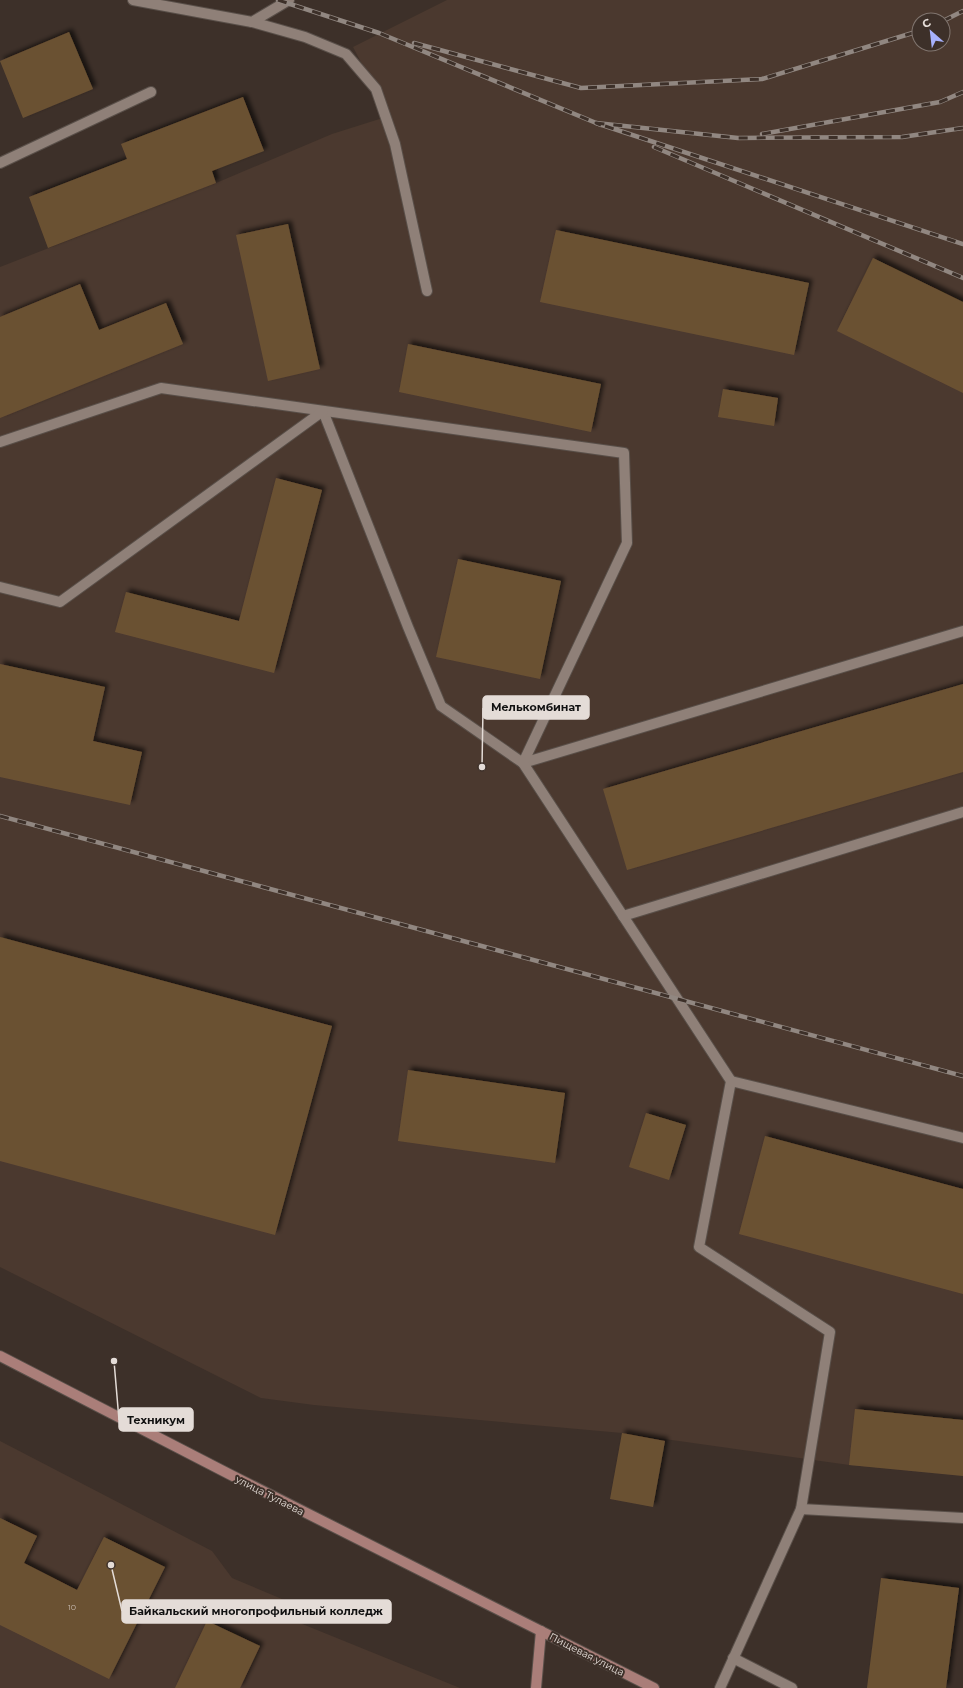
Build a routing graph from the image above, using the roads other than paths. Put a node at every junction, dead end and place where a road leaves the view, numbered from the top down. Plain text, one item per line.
1 (133, 0) edge
2 (289, 0) edge
3 (252, 22) junction
4 (152, 92) dead end
5 (0, 163) edge
6 (428, 291) dead end
7 (323, 411) junction
8 (0, 442) edge
9 (0, 587) edge
10 (963, 631) edge
11 (523, 763) junction
12 (963, 812) edge
13 (623, 916) junction
14 (730, 1081) junction
15 (963, 1138) edge
16 (0, 1356) edge
17 (801, 1509) junction
18 (963, 1518) edge
19 (541, 1631) junction
20 (733, 1658) junction
21 (536, 1688) edge
22 (654, 1688) edge
23 (720, 1688) edge
24 (792, 1688) edge

1 - 3 lane
2 - 3 lane
3 - 6 lane
4 - 5 lane
7 - 8 lane
7 - 9 lane
7 - 11 lane
7 - 11 lane
10 - 11 lane
11 - 13 lane
12 - 13 lane
13 - 14 lane
14 - 15 lane
14 - 17 lane
16 - 19 main road, улица Тулаева
17 - 18 lane
17 - 20 lane
19 - 21 main road
19 - 22 main road, Пищевая улица
20 - 23 lane
20 - 24 lane

